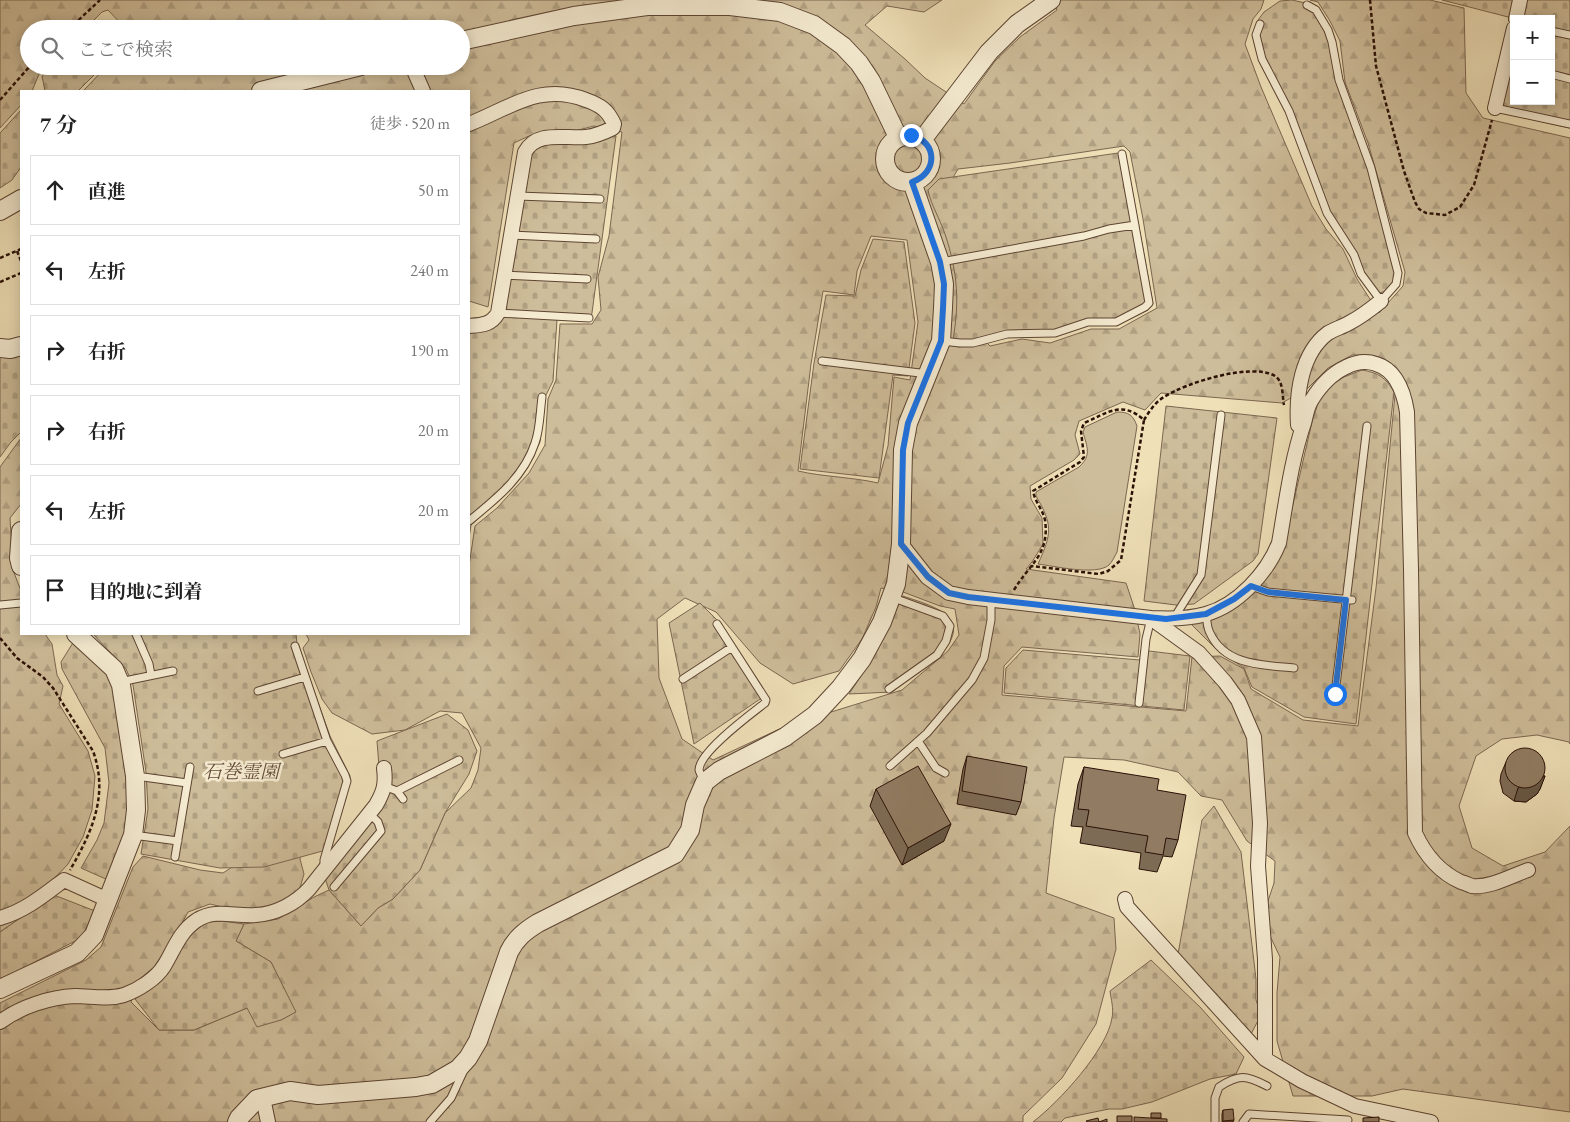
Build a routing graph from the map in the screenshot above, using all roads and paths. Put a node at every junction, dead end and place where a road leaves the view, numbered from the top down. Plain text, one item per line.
1 (100, 0) edge
2 (1051, 0) edge
3 (1370, 0) edge
4 (1520, 0) edge
5 (1307, 5) dead end
6 (1517, 15) edge
7 (79, 20) edge
8 (1260, 24) dead end
9 (1555, 32) edge
10 (1570, 35) edge
11 (470, 39) edge
12 (1510, 65) edge
13 (22, 75) edge
14 (325, 75) edge
15 (416, 75) edge
16 (1555, 75) edge
17 (1570, 78) edge
18 (265, 90) edge
19 (423, 90) edge
20 (0, 100) edge
21 (1495, 108) junction
22 (470, 124) edge
23 (1570, 124) edge
24 (898, 137) junction
25 (922, 140) junction
26 (1122, 154) dead end
27 (912, 182) junction
28 (518, 196) junction
29 (600, 199) dead end
30 (20, 200) edge
31 (0, 211) edge
32 (1135, 226) junction
33 (511, 235) junction
34 (596, 240) dead end
35 (20, 250) edge
36 (17, 251) junction
37 (0, 258) edge
38 (20, 258) edge
39 (940, 262) junction
40 (20, 273) edge
41 (504, 275) junction
42 (587, 279) dead end
43 (0, 282) edge
44 (1381, 301) junction
45 (498, 313) junction
46 (588, 318) dead end
47 (470, 326) edge
48 (941, 341) junction
49 (20, 346) edge
50 (0, 348) edge
51 (822, 361) dead end
52 (928, 374) junction
53 (542, 398) dead end
54 (1221, 415) dead end
55 (1144, 420) junction
56 (1368, 426) dead end
57 (1298, 432) junction
58 (470, 520) edge
59 (20, 544) edge
60 (901, 544) junction
61 (20, 562) edge
62 (1031, 566) junction
63 (1251, 586) junction
64 (891, 597) junction
65 (991, 600) junction
66 (1349, 600) junction
67 (1007, 602) junction
68 (20, 603) edge
69 (0, 605) edge
70 (1206, 614) junction
71 (1151, 618) junction
72 (1174, 618) junction
73 (717, 624) dead end
74 (77, 635) edge
75 (136, 635) edge
76 (0, 638) edge
77 (295, 646) dead end
78 (732, 647) junction
79 (1294, 668) dead end
80 (173, 671) dead end
81 (151, 675) junction
82 (305, 677) junction
83 (683, 679) dead end
84 (120, 682) junction
85 (889, 689) dead end
86 (258, 691) dead end
87 (1335, 694) dead end
88 (1139, 703) dead end
89 (327, 741) junction
90 (918, 741) junction
91 (283, 754) dead end
92 (459, 760) dead end
93 (890, 766) dead end
94 (190, 767) dead end
95 (384, 768) dead end
96 (945, 773) dead end
97 (135, 776) junction
98 (705, 782) junction
99 (187, 783) junction
100 (391, 789) junction
101 (403, 799) dead end
102 (370, 813) junction
103 (133, 835) junction
104 (178, 841) junction
105 (175, 857) dead end
106 (325, 870) junction
107 (1528, 870) dead end
108 (64, 880) junction
109 (334, 887) dead end
110 (1125, 899) dead end
111 (108, 900) junction
112 (0, 918) edge
113 (0, 989) edge
114 (0, 1022) edge
115 (468, 1058) junction
116 (1265, 1059) junction
117 (1267, 1086) dead end
118 (263, 1098) junction
119 (1348, 1120) dead end
120 (237, 1122) edge
121 (268, 1122) edge
122 (430, 1122) edge
123 (1215, 1122) edge
124 (1243, 1122) edge
125 (1431, 1122) edge

1 - 7 path
2 - 25 street
3 - 21 path
4 - 6 street
5 - 44 lane
8 - 44 lane
9 - 10 lane
11 - 24 street
12 - 21 street
13 - 20 path
14 - 18 street
15 - 19 street
16 - 17 lane
21 - 23 lane
22 - 28 street
24 - 25 street
24 - 27 street
25 - 27 street
26 - 32 lane
27 - 39 street
28 - 29 lane
28 - 33 street
30 - 31 street
32 - 39 lane
32 - 48 lane
33 - 34 lane
33 - 41 street
35 - 36 path
36 - 37 path
36 - 38 path
39 - 48 street
40 - 43 path
41 - 42 lane
41 - 45 street
44 - 57 street
45 - 46 lane
45 - 47 street
48 - 52 street
49 - 50 street
51 - 52 lane
52 - 60 street
53 - 58 lane
54 - 72 lane
55 - 57 path
55 - 62 path
55 - 62 path
56 - 66 lane
57 - 63 street
57 - 107 street
59 - 61 street
60 - 64 street
60 - 65 street
62 - 67 path
63 - 66 lane
63 - 70 street
64 - 85 lane
64 - 98 street
65 - 67 street
65 - 90 lane
66 - 87 lane
67 - 71 street
68 - 69 lane
70 - 72 street
70 - 79 lane
71 - 72 street
71 - 88 lane
71 - 116 street
73 - 78 lane
74 - 84 street
75 - 81 lane
76 - 108 path
77 - 82 lane
78 - 83 lane
78 - 98 lane
80 - 81 lane
81 - 84 lane
82 - 86 lane
82 - 89 lane
84 - 97 street
89 - 91 lane
89 - 106 lane
90 - 93 lane
90 - 96 lane
92 - 100 lane
94 - 99 lane
95 - 100 street
97 - 99 lane
97 - 103 street
98 - 115 street
99 - 104 lane
100 - 101 lane
100 - 102 street
102 - 106 street
102 - 109 lane
103 - 104 lane
103 - 111 street
104 - 105 lane
106 - 114 street
108 - 111 street
108 - 112 street
110 - 116 street
111 - 113 street
115 - 118 street
115 - 122 lane
116 - 125 street
117 - 123 lane
118 - 120 street
118 - 121 street
119 - 124 lane

